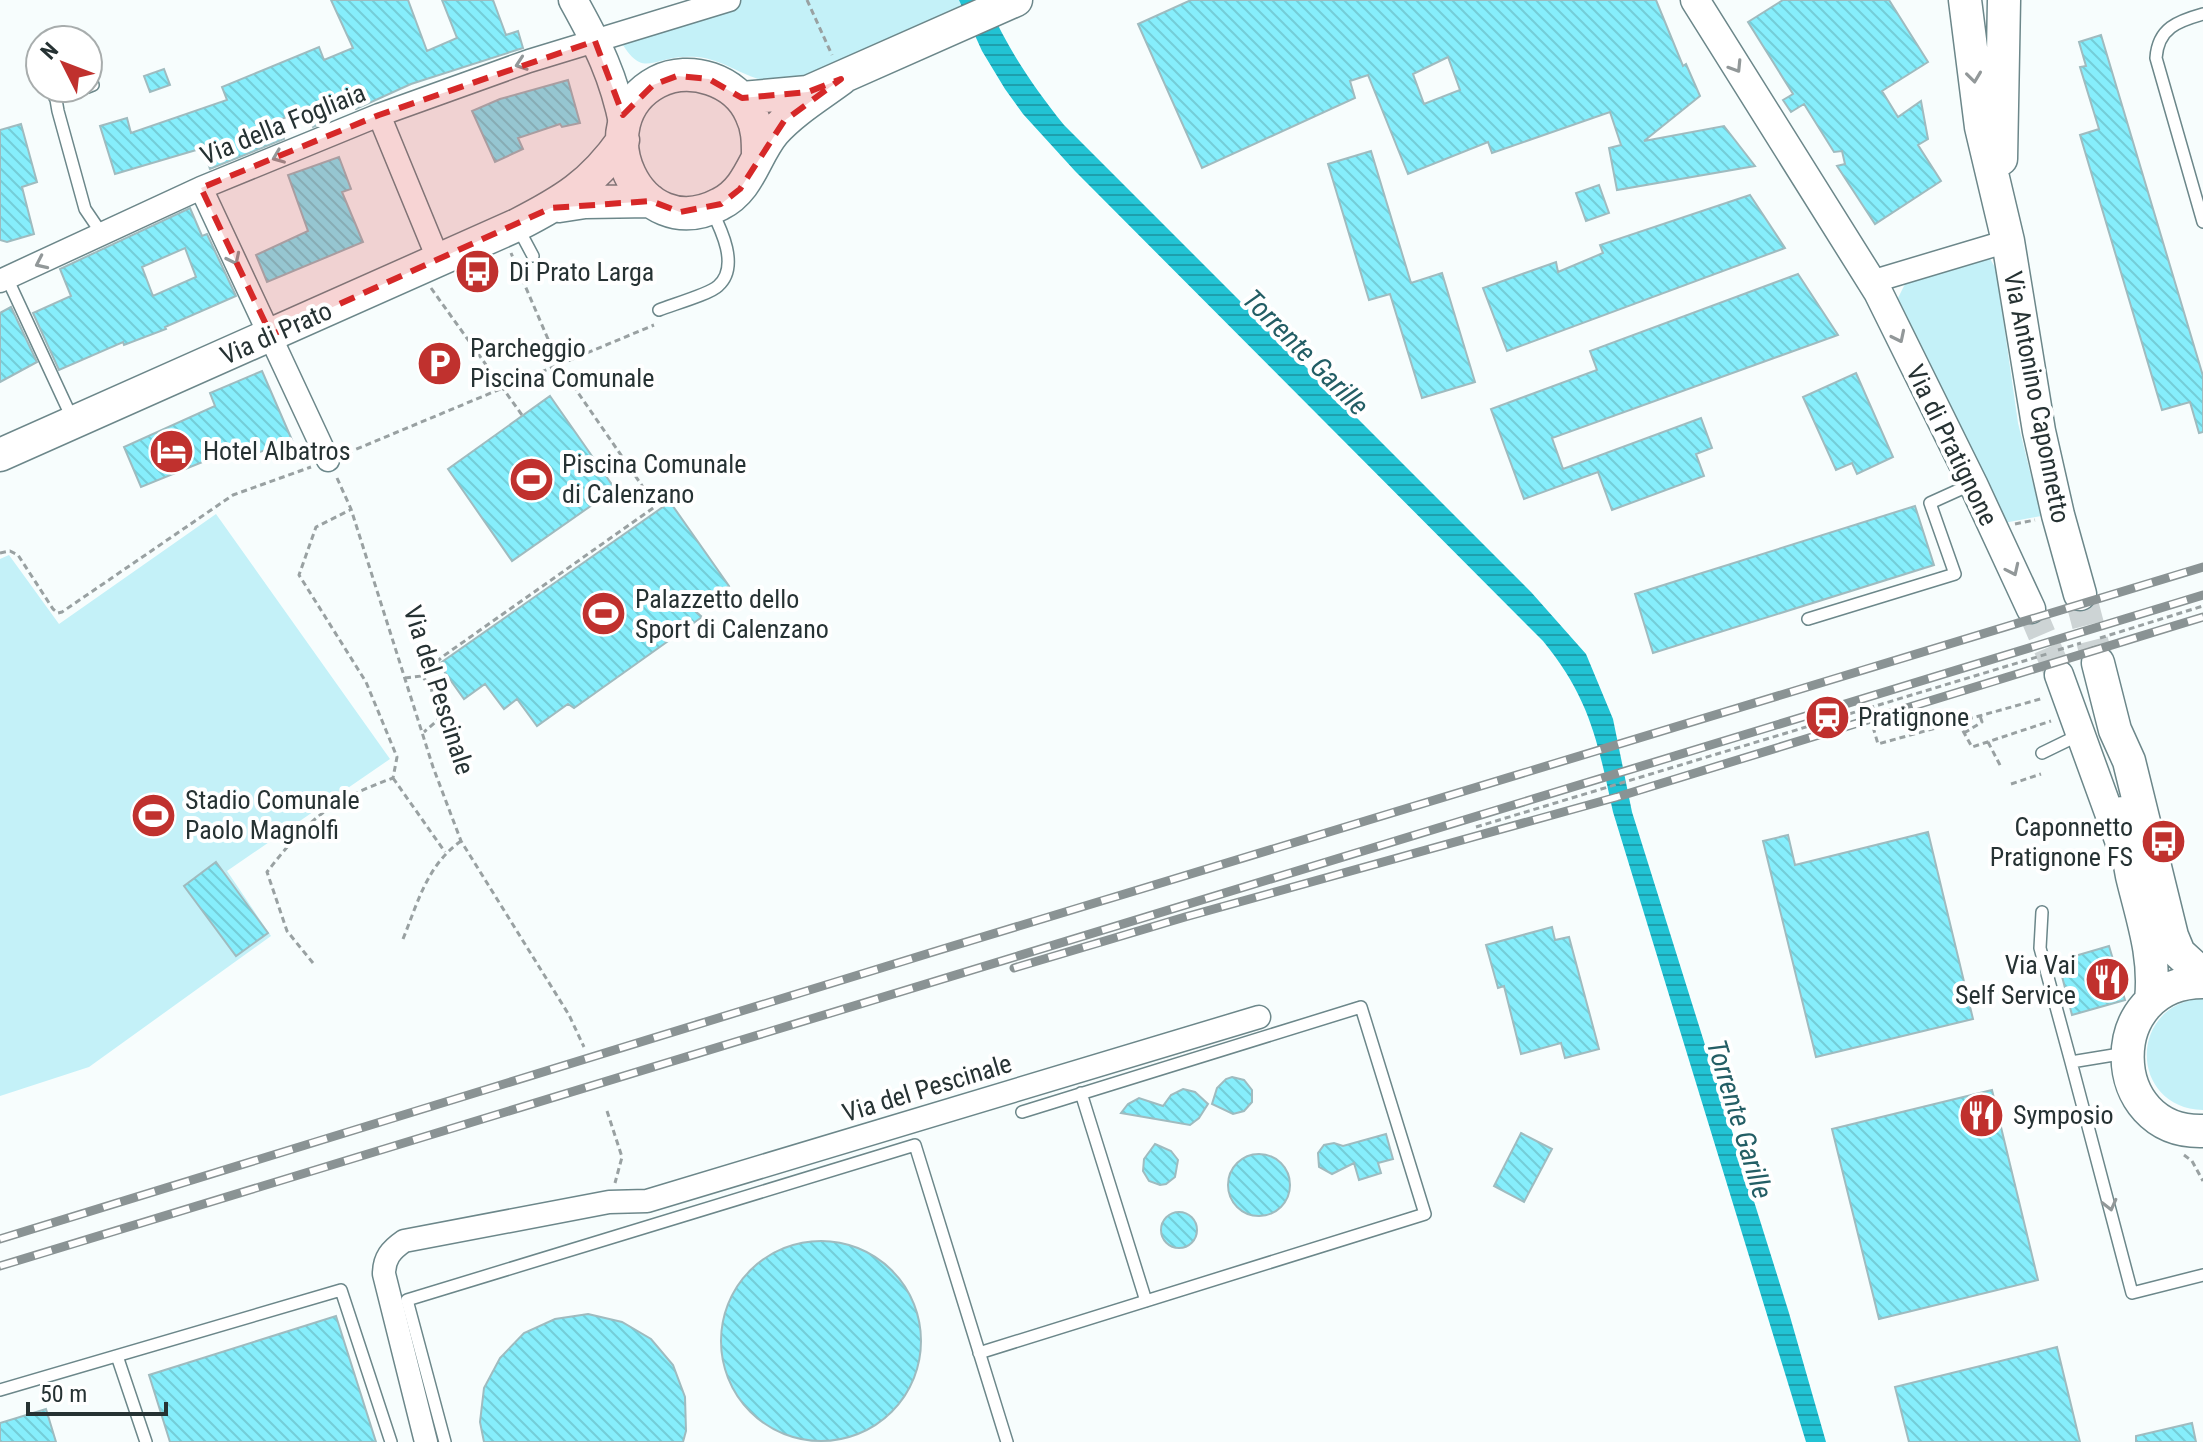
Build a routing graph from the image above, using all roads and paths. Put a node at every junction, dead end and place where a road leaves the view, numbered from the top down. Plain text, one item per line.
1 (573, 0) edge
2 (729, 0) edge
3 (807, 0) edge
4 (1016, 0) edge
5 (1695, 0) edge
6 (1965, 0) edge
7 (2004, 0) edge
8 (2203, 14) edge
9 (600, 48) junction
10 (837, 68) junction
11 (653, 85) junction
12 (742, 98) junction
13 (57, 104) edge
14 (379, 115) junction
15 (624, 134) junction
16 (758, 156) junction
17 (201, 188) junction
18 (2000, 199) junction
19 (651, 201) junction
20 (551, 208) junction
21 (711, 208) junction
22 (2203, 222) edge
23 (102, 234) junction
24 (514, 238) junction
25 (2008, 241) junction
26 (533, 256) dead end
27 (434, 273) junction
28 (4, 280) edge
29 (1871, 282) junction
30 (659, 310) dead end
31 (655, 325) dead end
32 (271, 335) junction
33 (559, 365) junction
34 (503, 388) junction
35 (522, 415) dead end
36 (74, 422) junction
37 (0, 455) edge
38 (328, 460) junction
39 (1973, 484) junction
40 (351, 509) junction
41 (2043, 518) dead end
42 (2002, 527) dead end
43 (0, 553) edge
44 (2080, 594) tunnel mouth
45 (2203, 606) edge
46 (2031, 609) tunnel mouth
47 (1808, 619) dead end
48 (2092, 648) junction
49 (422, 676) junction
50 (405, 678) junction
51 (2056, 686) joint
52 (1899, 699) junction
53 (1878, 705) dead end
54 (1857, 712) dead end
55 (1980, 716) junction
56 (1837, 717) junction
57 (453, 718) dead end
58 (438, 720) junction
59 (1958, 722) junction
60 (1873, 727) dead end
61 (2115, 730) junction
62 (2068, 731) junction
63 (423, 733) junction
64 (1964, 733) junction
65 (1988, 742) junction
66 (2042, 753) dead end
67 (2001, 767) dead end
68 (2041, 774) dead end
69 (393, 778) junction
70 (2011, 784) dead end
71 (1476, 827) dead end
72 (461, 841) junction
73 (445, 852) junction
74 (2131, 873) junction
75 (2042, 912) dead end
76 (403, 939) dead end
77 (313, 963) dead end
78 (2203, 975) edge
79 (2203, 982) edge
80 (2151, 1000) junction
81 (1259, 1017) dead end
82 (584, 1047) dead end
83 (2126, 1053) junction
84 (2071, 1062) junction
85 (1081, 1093) junction
86 (607, 1111) dead end
87 (1022, 1112) dead end
88 (2195, 1139) edge
89 (2203, 1181) edge
90 (609, 1202) junction
91 (2203, 1275) edge
92 (1146, 1301) junction
93 (979, 1353) junction
94 (117, 1356) junction
95 (0, 1390) edge
96 (146, 1442) edge
97 (391, 1442) edge
98 (426, 1442) edge
99 (445, 1442) edge
100 (1007, 1442) edge

1 - 9 street
2 - 9 street, Via della Fogliaia
3 - 10 path
4 - 10 main road
5 -> 29 street, Via di Pratignone
6 -> 18 main road, Via Antonino Caponnetto
7 - 18 main road, Via Antonino Caponnetto
8 - 22 lane
9 - 11 street
9 -> 14 street, Via della Fogliaia
9 - 15 street
10 - 12 main road
10 - 16 main road
11 - 12 main road
11 - 15 main road, Via di Prato
12 - 16 main road
13 - 23 lane
14 -> 17 street, Via della Fogliaia
14 - 27 street
15 - 19 main road
15 - 20 main road, Via di Prato
16 - 21 main road
17 - 23 street, Via della Fogliaia
17 -> 32 street
18 - 25 main road, Via Antonino Caponnetto
19 - 20 main road, Via di Prato
19 - 21 main road, Via di Prato
20 - 24 main road, Via di Prato
21 - 30 lane
23 -> 28 street, Via della Fogliaia
24 - 26 lane
24 - 27 main road, Via di Prato
24 - 33 path
25 - 29 street
25 - 44 main road, Via Antonino Caponnetto
27 - 32 main road, Via di Prato
27 - 34 path
28 - 36 lane
29 -> 39 street, Via di Pratignone
31 - 33 path
32 - 36 main road, Via di Prato
32 - 38 street
33 - 34 path
33 - 49 path
34 - 35 path
34 - 38 path
36 - 37 main road, Via di Prato
38 - 40 path, Via del Pescinale
38 - 43 path
39 -> 46 street, Via di Pratignone
39 - 47 lane
40 - 50 path, Via del Pescinale
40 - 69 path
41 - 42 path
45 - 48 path
48 - 52 path
48 - 61 main road
49 - 50 path
49 - 58 path
50 - 63 path, Via del Pescinale
51 - 55 path
51 - 62 street
52 - 53 path
52 - 56 path
54 - 56 path
55 - 59 path
55 - 64 path
56 - 71 path
57 - 58 path
58 - 63 path
59 - 60 path
59 - 64 path
61 - 74 main road
61 - 78 main road
62 - 65 path
62 - 66 lane
62 - 74 street
63 - 72 path, Via del Pescinale
64 - 65 path
65 - 67 path
68 - 70 path
69 - 73 path
69 - 77 path
72 - 73 path
72 - 82 path, Via del Pescinale
73 - 76 path
74 - 80 main road
75 - 84 lane
79 - 80 main road
80 - 83 main road
81 - 90 street, Via del Pescinale
83 - 84 lane
83 - 88 main road
84 -> 91 lane
85 - 87 lane
85 - 92 lane
85 - 92 lane
86 - 90 path
88 - 89 path
90 - 98 street, Via del Pescinale
92 - 93 lane
93 - 99 lane
93 - 100 lane
94 - 95 lane
94 - 96 lane
94 - 97 lane

